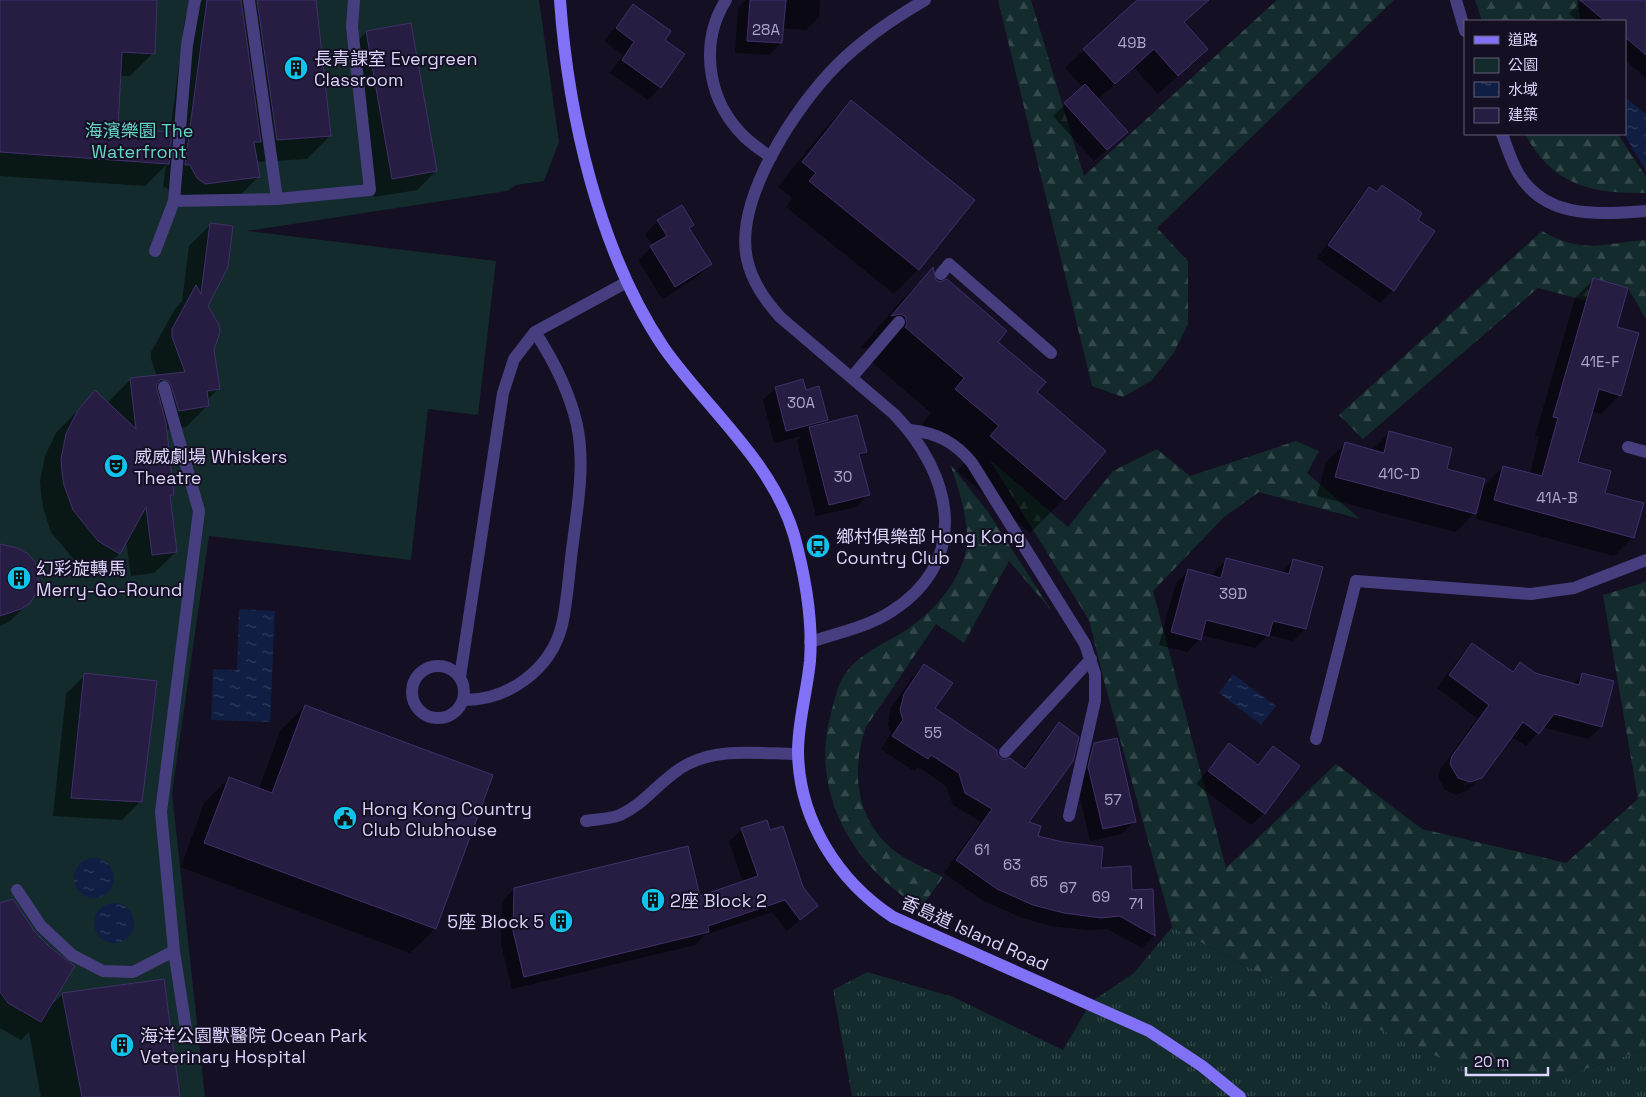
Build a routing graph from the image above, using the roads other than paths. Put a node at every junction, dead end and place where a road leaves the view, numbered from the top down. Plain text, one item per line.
1 (195, 0) edge
2 (249, 0) edge
3 (354, 0) edge
4 (560, 0) edge
5 (726, 0) edge
6 (925, 0) edge
7 (1456, 0) edge
8 (1464, 28) edge
9 (1502, 135) edge
10 (771, 158) junction
11 (277, 199) junction
12 (174, 201) junction
13 (1646, 211) edge
14 (155, 251) dead end
15 (941, 274) dead end
16 (627, 282) junction
17 (899, 322) dead end
18 (535, 332) junction
19 (1051, 353) dead end
20 (852, 378) junction
21 (164, 387) dead end
22 (910, 430) junction
23 (1628, 447) dead end
24 (1646, 452) edge
25 (1646, 560) edge
26 (810, 642) junction
27 (1091, 659) junction
28 (460, 676) junction
29 (463, 700) junction
30 (1316, 739) dead end
31 (1006, 752) dead end
32 (798, 754) junction
33 (1069, 816) dead end
34 (586, 821) dead end
35 (18, 890) dead end
36 (174, 951) junction
37 (186, 1029) dead end
38 (1240, 1097) edge

1 - 12 street
2 - 11 street
3 - 11 street
4 - 16 main road, 香島道 Island Road
5 - 10 street
6 - 10 street
7 - 8 street
9 - 13 street
10 - 20 street
11 - 12 street
12 - 14 street
15 - 19 street
16 - 18 street
16 - 26 main road, 香島道 Island Road
17 - 20 street
18 - 28 street
18 - 29 street
20 - 22 street
21 - 36 street
22 - 26 street
22 - 27 street
23 - 24 street
25 - 30 street
26 - 32 main road, 香島道 Island Road
27 - 31 street
27 - 33 street
28 - 29 street
28 - 29 street
32 - 34 street
32 - 38 main road, 香島道 Island Road
35 - 36 street
36 - 37 street

